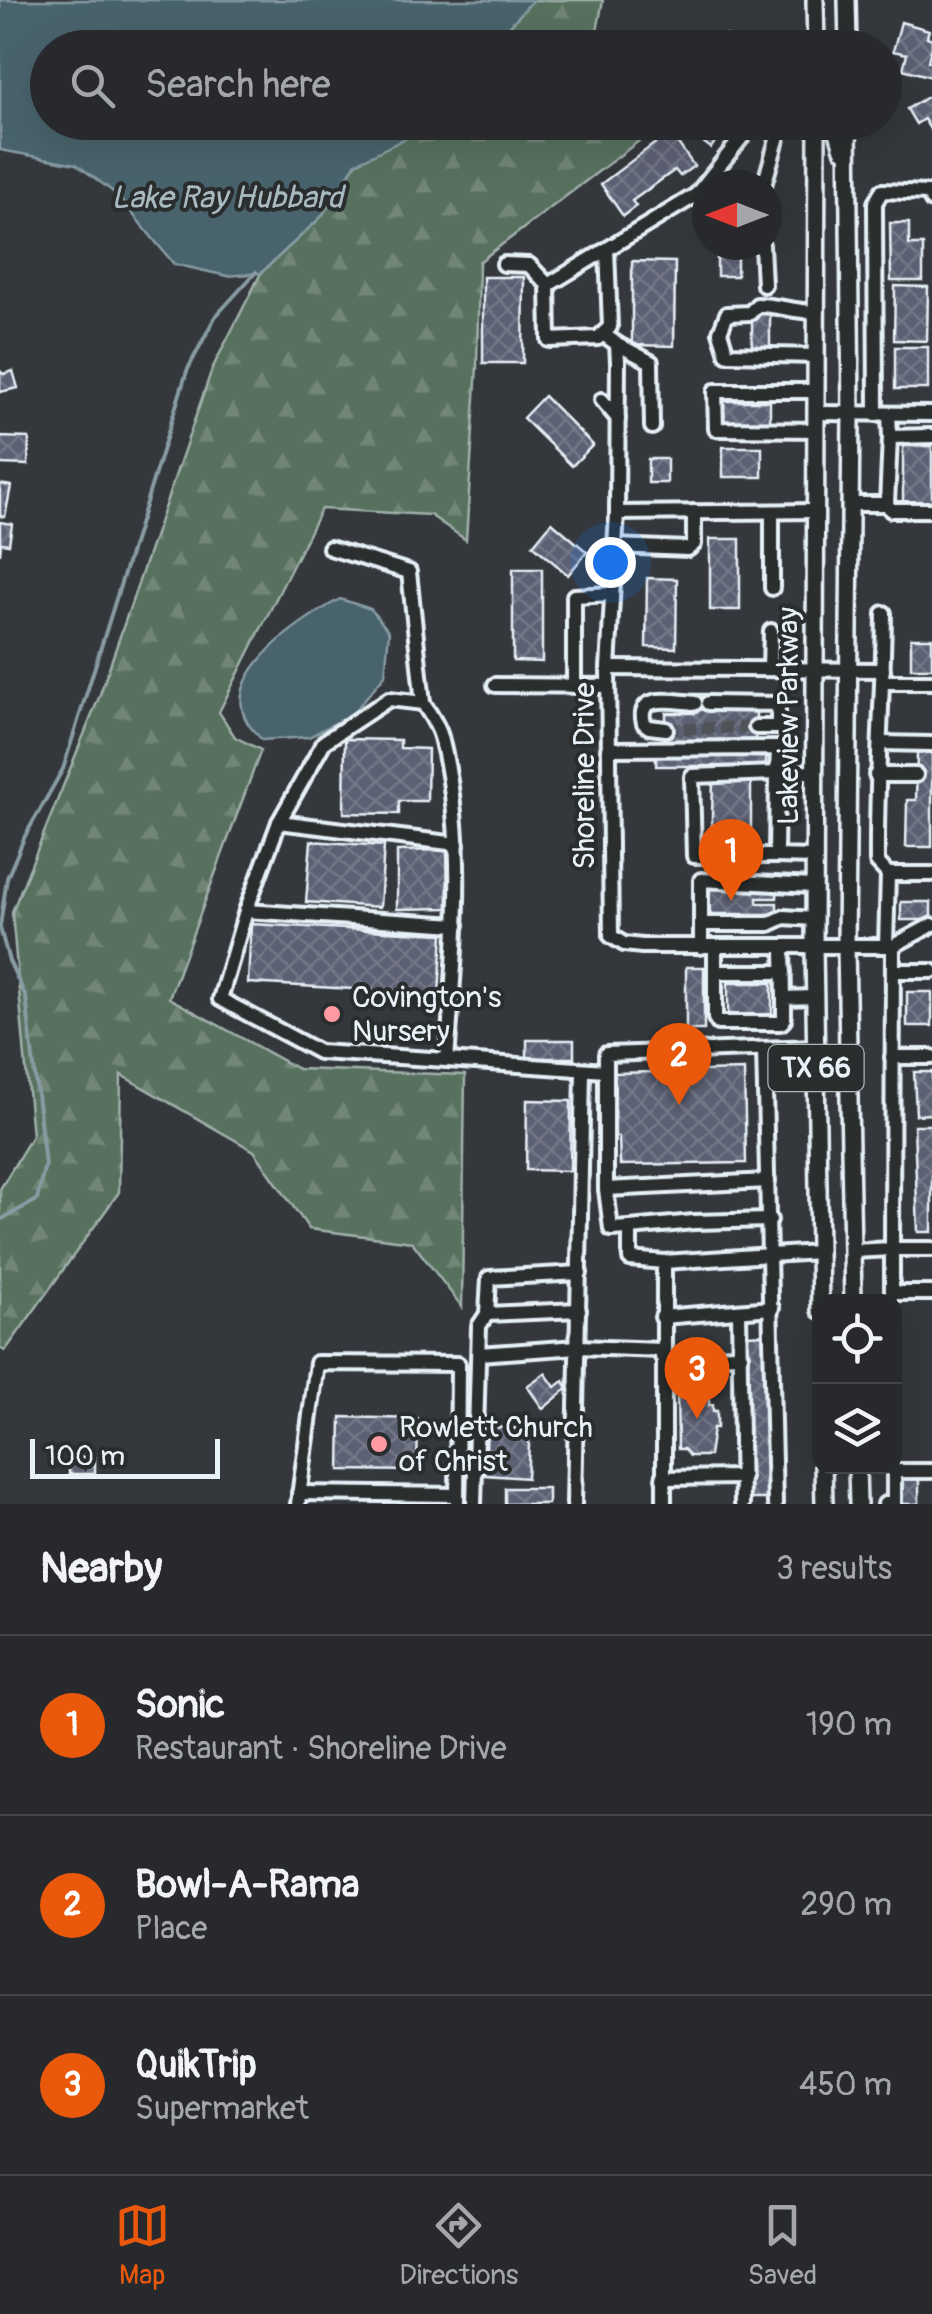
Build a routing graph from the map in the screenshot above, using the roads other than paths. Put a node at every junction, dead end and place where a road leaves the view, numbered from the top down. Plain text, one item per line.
1 (815, 0) edge
2 (847, 0) edge
3 (816, 30) edge
4 (848, 30) edge
5 (741, 140) edge
6 (777, 140) edge
7 (817, 140) edge
8 (841, 140) edge
9 (848, 140) edge
10 (719, 170) edge
11 (768, 170) edge
12 (692, 200) edge
13 (932, 201) edge
14 (849, 202) junction
15 (607, 249) junction
16 (763, 260) edge
17 (504, 264) dead end
18 (764, 285) dead end
19 (548, 286) junction
20 (817, 312) junction
21 (603, 334) junction
22 (617, 344) junction
23 (817, 356) junction
24 (817, 391) junction
25 (602, 400) dead end
26 (850, 414) junction
27 (883, 414) junction
28 (932, 414) edge
29 (618, 419) junction
30 (817, 422) junction
31 (652, 427) dead end
32 (932, 436) edge
33 (890, 437) junction
34 (849, 504) junction
35 (887, 504) junction
36 (932, 510) edge
37 (694, 512) junction
38 (772, 512) junction
39 (816, 512) junction
40 (617, 513) junction
41 (615, 546) junction
42 (330, 548) dead end
43 (772, 588) dead end
44 (611, 594) junction
45 (884, 612) dead end
46 (771, 632) dead end
47 (608, 668) junction
48 (770, 670) junction
49 (816, 670) junction
50 (847, 670) junction
51 (883, 676) junction
52 (932, 682) edge
53 (495, 685) dead end
54 (574, 686) junction
55 (608, 686) junction
56 (423, 702) junction
57 (756, 727) tunnel mouth
58 (778, 727) junction
59 (666, 728) dead end
60 (880, 743) junction
61 (932, 744) edge
62 (778, 748) junction
63 (608, 749) junction
64 (814, 772) junction
65 (778, 773) junction
66 (876, 775) junction
67 (916, 775) dead end
68 (279, 822) junction
69 (457, 844) junction
70 (776, 856) junction
71 (814, 856) junction
72 (888, 874) junction
73 (932, 874) edge
74 (814, 886) junction
75 (246, 910) junction
76 (814, 918) junction
77 (701, 924) junction
78 (932, 925) edge
79 (458, 926) junction
80 (889, 946) junction
81 (708, 947) junction
82 (783, 947) junction
83 (846, 947) junction
84 (814, 948) junction
85 (893, 971) junction
86 (932, 971) edge
87 (715, 972) junction
88 (784, 972) junction
89 (815, 997) junction
90 (784, 998) junction
91 (815, 1047) junction
92 (764, 1048) junction
93 (892, 1057) junction
94 (932, 1057) edge
95 (447, 1060) junction
96 (606, 1071) junction
97 (583, 1072) junction
98 (768, 1182) junction
99 (606, 1190) junction
100 (770, 1220) junction
101 (630, 1228) junction
102 (892, 1249) junction
103 (932, 1250) edge
104 (852, 1251) junction
105 (818, 1252) junction
106 (771, 1255) junction
107 (664, 1262) junction
108 (580, 1274) junction
109 (932, 1293) edge
110 (819, 1294) edge
111 (853, 1294) edge
112 (772, 1308) junction
113 (578, 1310) junction
114 (739, 1311) junction
115 (488, 1314) junction
116 (662, 1316) junction
117 (578, 1347) junction
118 (662, 1353) junction
119 (479, 1354) junction
120 (741, 1356) junction
121 (932, 1471) edge
122 (823, 1474) edge
123 (857, 1474) edge
124 (743, 1477) junction
125 (664, 1478) junction
126 (299, 1498) edge
127 (457, 1500) edge
128 (474, 1504) edge
129 (574, 1504) edge
130 (664, 1504) edge
131 (742, 1504) edge
132 (775, 1504) edge
133 (824, 1504) edge
134 (858, 1504) edge
135 (885, 1504) edge

1 - 3 main road
2 - 4 main road
5 - 10 street
6 - 11 street
7 - 20 main road, Lakeview Parkway / TX 66
8 - 14 main road
9 - 14 main road, Lakeview Parkway / TX 66
12 - 15 street
13 - 27 street
14 - 26 main road, Lakeview Parkway / TX 66
15 - 19 street
15 - 21 street
16 - 18 street
17 - 19 street
19 - 21 street
20 - 23 main road, Lakeview Parkway / TX 66
20 - 23 street
21 - 22 street
22 - 29 street, Shoreline Drive
22 - 31 street
23 - 24 main road, Lakeview Parkway / TX 66
24 - 30 main road, Lakeview Parkway / TX 66
24 - 30 street
25 - 29 street
26 - 27 street
26 - 30 street
26 - 34 main road, Lakeview Parkway / TX 66
27 - 28 street
27 - 33 street
29 - 40 street, Shoreline Drive
30 - 39 main road, Lakeview Parkway / TX 66
32 - 33 street
33 - 35 street
34 - 35 street
34 - 50 main road, Lakeview Parkway / TX 66
35 - 36 street
37 - 38 street
37 - 40 street
37 - 41 street
38 - 39 street
38 - 43 street
39 - 49 main road, Lakeview Parkway / TX 66
40 - 41 street, Shoreline Drive
41 - 44 street, Shoreline Drive
42 - 56 street
44 - 47 street, Shoreline Drive
44 - 54 street
45 - 51 street
46 - 48 street
47 - 48 street
47 - 55 street, Shoreline Drive
48 - 49 street
49 - 50 street
49 - 64 main road, Lakeview Parkway / TX 66
50 - 51 street
50 - 83 main road, Lakeview Parkway / TX 66
51 - 52 street
51 - 60 street
53 - 54 street
54 - 55 street
55 - 63 street, Shoreline Drive
56 - 68 street
56 - 69 street
57 - 58 street
58 - 59 street
58 - 62 street
60 - 61 street
60 - 66 street
62 - 63 street
62 - 65 street
63 - 81 street, Shoreline Drive
64 - 65 street
64 - 71 main road, Lakeview Parkway / TX 66
65 - 70 street
65 - 70 street
66 - 67 street
66 - 72 street
68 - 69 street
68 - 75 street
69 - 79 street
70 - 71 street
71 - 74 main road, Lakeview Parkway / TX 66
72 - 73 street
72 - 80 street
74 - 76 main road, Lakeview Parkway / TX 66
74 - 77 street
75 - 79 street
75 - 95 street
76 - 77 street
76 - 84 main road, Lakeview Parkway / TX 66
77 - 81 street
78 - 80 street
79 - 95 street
80 - 83 street, Shoreline Drive
80 - 85 street
81 - 82 street, Shoreline Drive
81 - 87 street
82 - 84 street, Shoreline Drive
82 - 88 street
83 - 84 street, Shoreline Drive
83 - 104 main road, Lakeview Parkway / TX 66
84 - 89 main road, Lakeview Parkway / TX 66
85 - 86 street
85 - 93 street
87 - 88 street
87 - 90 street
88 - 90 street
89 - 90 street
89 - 91 main road, Lakeview Parkway / TX 66
91 - 92 street
91 - 105 main road, Lakeview Parkway / TX 66
92 - 96 street
92 - 98 street
93 - 94 street
93 - 102 street
95 - 97 street
96 - 97 street
96 - 99 street
97 - 108 street
98 - 99 street
98 - 100 street
99 - 101 street
100 - 101 street
100 - 106 street
101 - 107 street
102 - 103 street
102 - 104 street
102 - 109 street
104 - 105 main road
104 - 111 main road, Lakeview Parkway / TX 66
105 - 106 street
105 - 110 main road, Lakeview Parkway / TX 66
106 - 107 street
106 - 112 street
107 - 116 street
108 - 113 street
108 - 115 street
112 - 114 street
112 - 132 street
113 - 115 street
113 - 117 street
114 - 116 street
114 - 120 street
115 - 119 street
116 - 118 street
117 - 118 street
117 - 119 street
117 - 129 street
118 - 120 street
118 - 125 street
119 - 128 street
120 - 124 street
121 - 135 street
122 - 133 main road
123 - 134 main road
124 - 125 street
124 - 131 street
125 - 130 street
126 - 127 street
126 - 127 street

